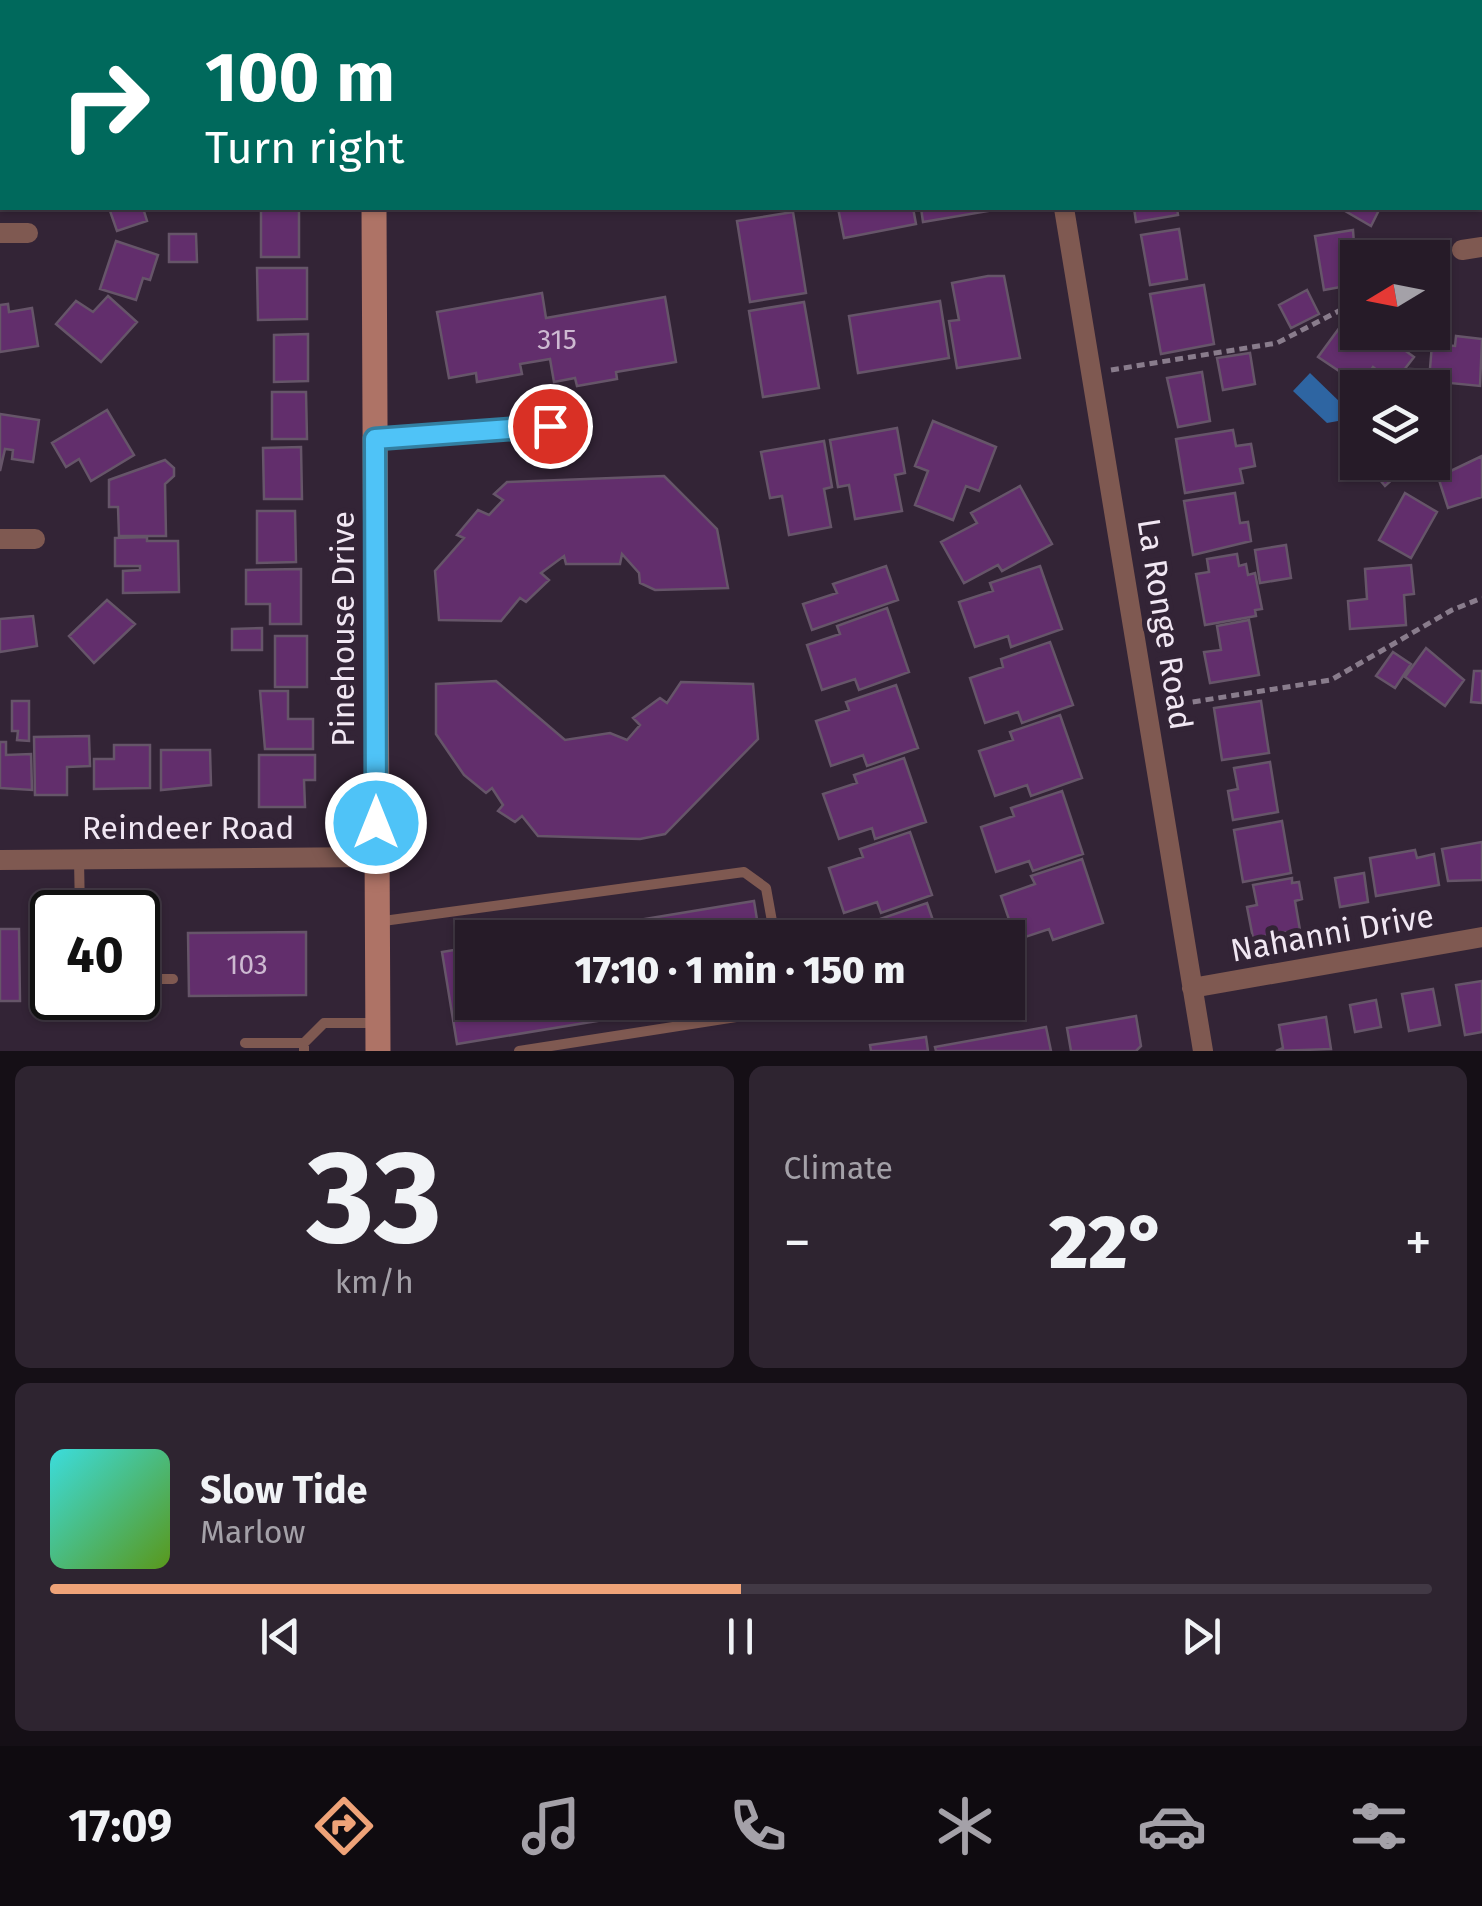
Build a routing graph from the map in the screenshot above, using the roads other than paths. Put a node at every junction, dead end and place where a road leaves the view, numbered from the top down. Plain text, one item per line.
1 (374, 210) edge
2 (1064, 210) edge
3 (0, 233) edge
4 (28, 233) dead end
5 (550, 426) dead end
6 (375, 439) junction
7 (0, 539) edge
8 (35, 539) dead end
9 (376, 857) junction
10 (79, 859) junction
11 (0, 860) edge
12 (80, 890) edge
13 (772, 920) edge
14 (376, 922) junction
15 (1482, 937) edge
16 (160, 978) edge
17 (174, 978) dead end
18 (1192, 988) junction
19 (726, 1020) edge
20 (378, 1023) junction
21 (245, 1043) dead end
22 (304, 1047) edge
23 (378, 1051) edge
24 (518, 1051) edge
25 (1203, 1051) edge

1 - 6 street, Pinehouse Drive
2 - 18 street, La Ronge Road
3 - 4 street
5 - 6 lane
6 - 9 street, Pinehouse Drive
7 - 8 street
9 - 10 street, Reindeer Road
9 - 14 street, Pinehouse Drive
10 - 11 street, Reindeer Road
10 - 12 lane
13 - 14 lane
14 - 20 street, Pinehouse Drive
15 - 18 street, Nahanni Drive
16 - 17 lane
18 - 25 street, La Ronge Road
19 - 24 lane
20 - 22 lane
20 - 23 street, Pinehouse Drive
21 - 22 lane

